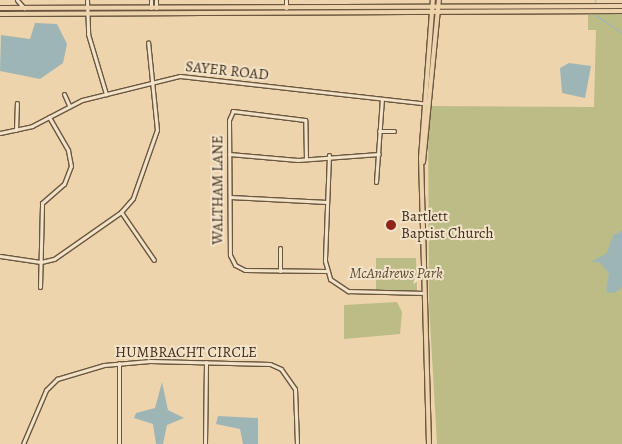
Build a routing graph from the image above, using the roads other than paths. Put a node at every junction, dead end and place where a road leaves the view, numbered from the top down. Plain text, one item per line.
1 (87, 0) edge
2 (151, 0) edge
3 (156, 0) edge
4 (286, 0) edge
5 (433, 0) edge
6 (440, 0) edge
7 (579, 0) edge
8 (622, 6) edge
9 (579, 7) junction
10 (0, 8) edge
11 (10, 8) junction
12 (25, 8) junction
13 (153, 8) junction
14 (432, 8) junction
15 (439, 8) junction
16 (87, 11) junction
17 (286, 11) junction
18 (622, 11) edge
19 (579, 13) junction
20 (0, 14) edge
21 (432, 15) junction
22 (438, 15) junction
23 (148, 42) dead end
24 (149, 84) junction
25 (64, 94) dead end
26 (106, 94) junction
27 (382, 99) junction
28 (17, 103) dead end
29 (425, 104) junction
30 (431, 104) junction
31 (69, 105) junction
32 (49, 117) junction
33 (16, 130) junction
34 (379, 131) junction
35 (394, 131) dead end
36 (0, 133) edge
37 (230, 154) junction
38 (379, 154) junction
39 (329, 155) junction
40 (306, 159) junction
41 (423, 162) junction
42 (376, 182) dead end
43 (230, 197) junction
44 (327, 202) junction
45 (121, 212) junction
46 (280, 248) dead end
47 (0, 256) edge
48 (154, 260) dead end
49 (40, 262) junction
50 (280, 271) junction
51 (326, 271) junction
52 (40, 287) dead end
53 (423, 293) junction
54 (206, 362) junction
55 (119, 364) junction
56 (23, 444) edge
57 (119, 444) edge
58 (205, 444) edge
59 (297, 444) edge
60 (429, 444) edge

1 - 16 street
2 - 13 street
3 - 13 street
4 - 17 street
5 - 14 main road
6 - 15 main road
7 - 9 street
8 - 9 main road
9 - 15 main road
9 - 19 street
10 - 11 main road
11 - 12 main road
11 - 12 street
12 - 16 main road
13 - 16 main road
13 - 17 main road
14 - 15 main road
14 - 17 main road
14 - 21 main road
15 - 22 main road
16 - 17 main road
16 - 20 main road
16 - 26 street
17 - 21 main road
18 - 19 main road
19 - 22 main road
21 - 22 main road
21 - 29 main road
22 - 30 main road
23 - 24 street
24 - 26 street, SAYER ROAD
24 - 27 street, SAYER ROAD
24 - 45 street
25 - 31 street
26 - 31 street, SAYER ROAD
27 - 29 street, SAYER ROAD
27 - 34 street
28 - 33 street
29 - 30 street, SAYER ROAD
29 - 41 main road
30 - 41 main road
31 - 32 street, SAYER ROAD
32 - 33 street, SAYER ROAD
32 - 49 street
33 - 36 street, SAYER ROAD
34 - 35 street
34 - 38 street
37 - 40 street
37 - 40 street, WALTHAM LANE
37 - 43 street, WALTHAM LANE
38 - 39 street
38 - 42 street
39 - 40 street
39 - 44 street
41 - 53 main road
43 - 44 street
43 - 50 street, WALTHAM LANE
44 - 51 street
45 - 48 street
45 - 49 street
46 - 50 street
47 - 49 street
49 - 52 street
50 - 51 street
51 - 53 street
53 - 60 main road
54 - 55 street, HUMBRACHT CIRCLE
54 - 58 street
54 - 59 street, HUMBRACHT CIRCLE
55 - 56 street, HUMBRACHT CIRCLE
55 - 57 street

